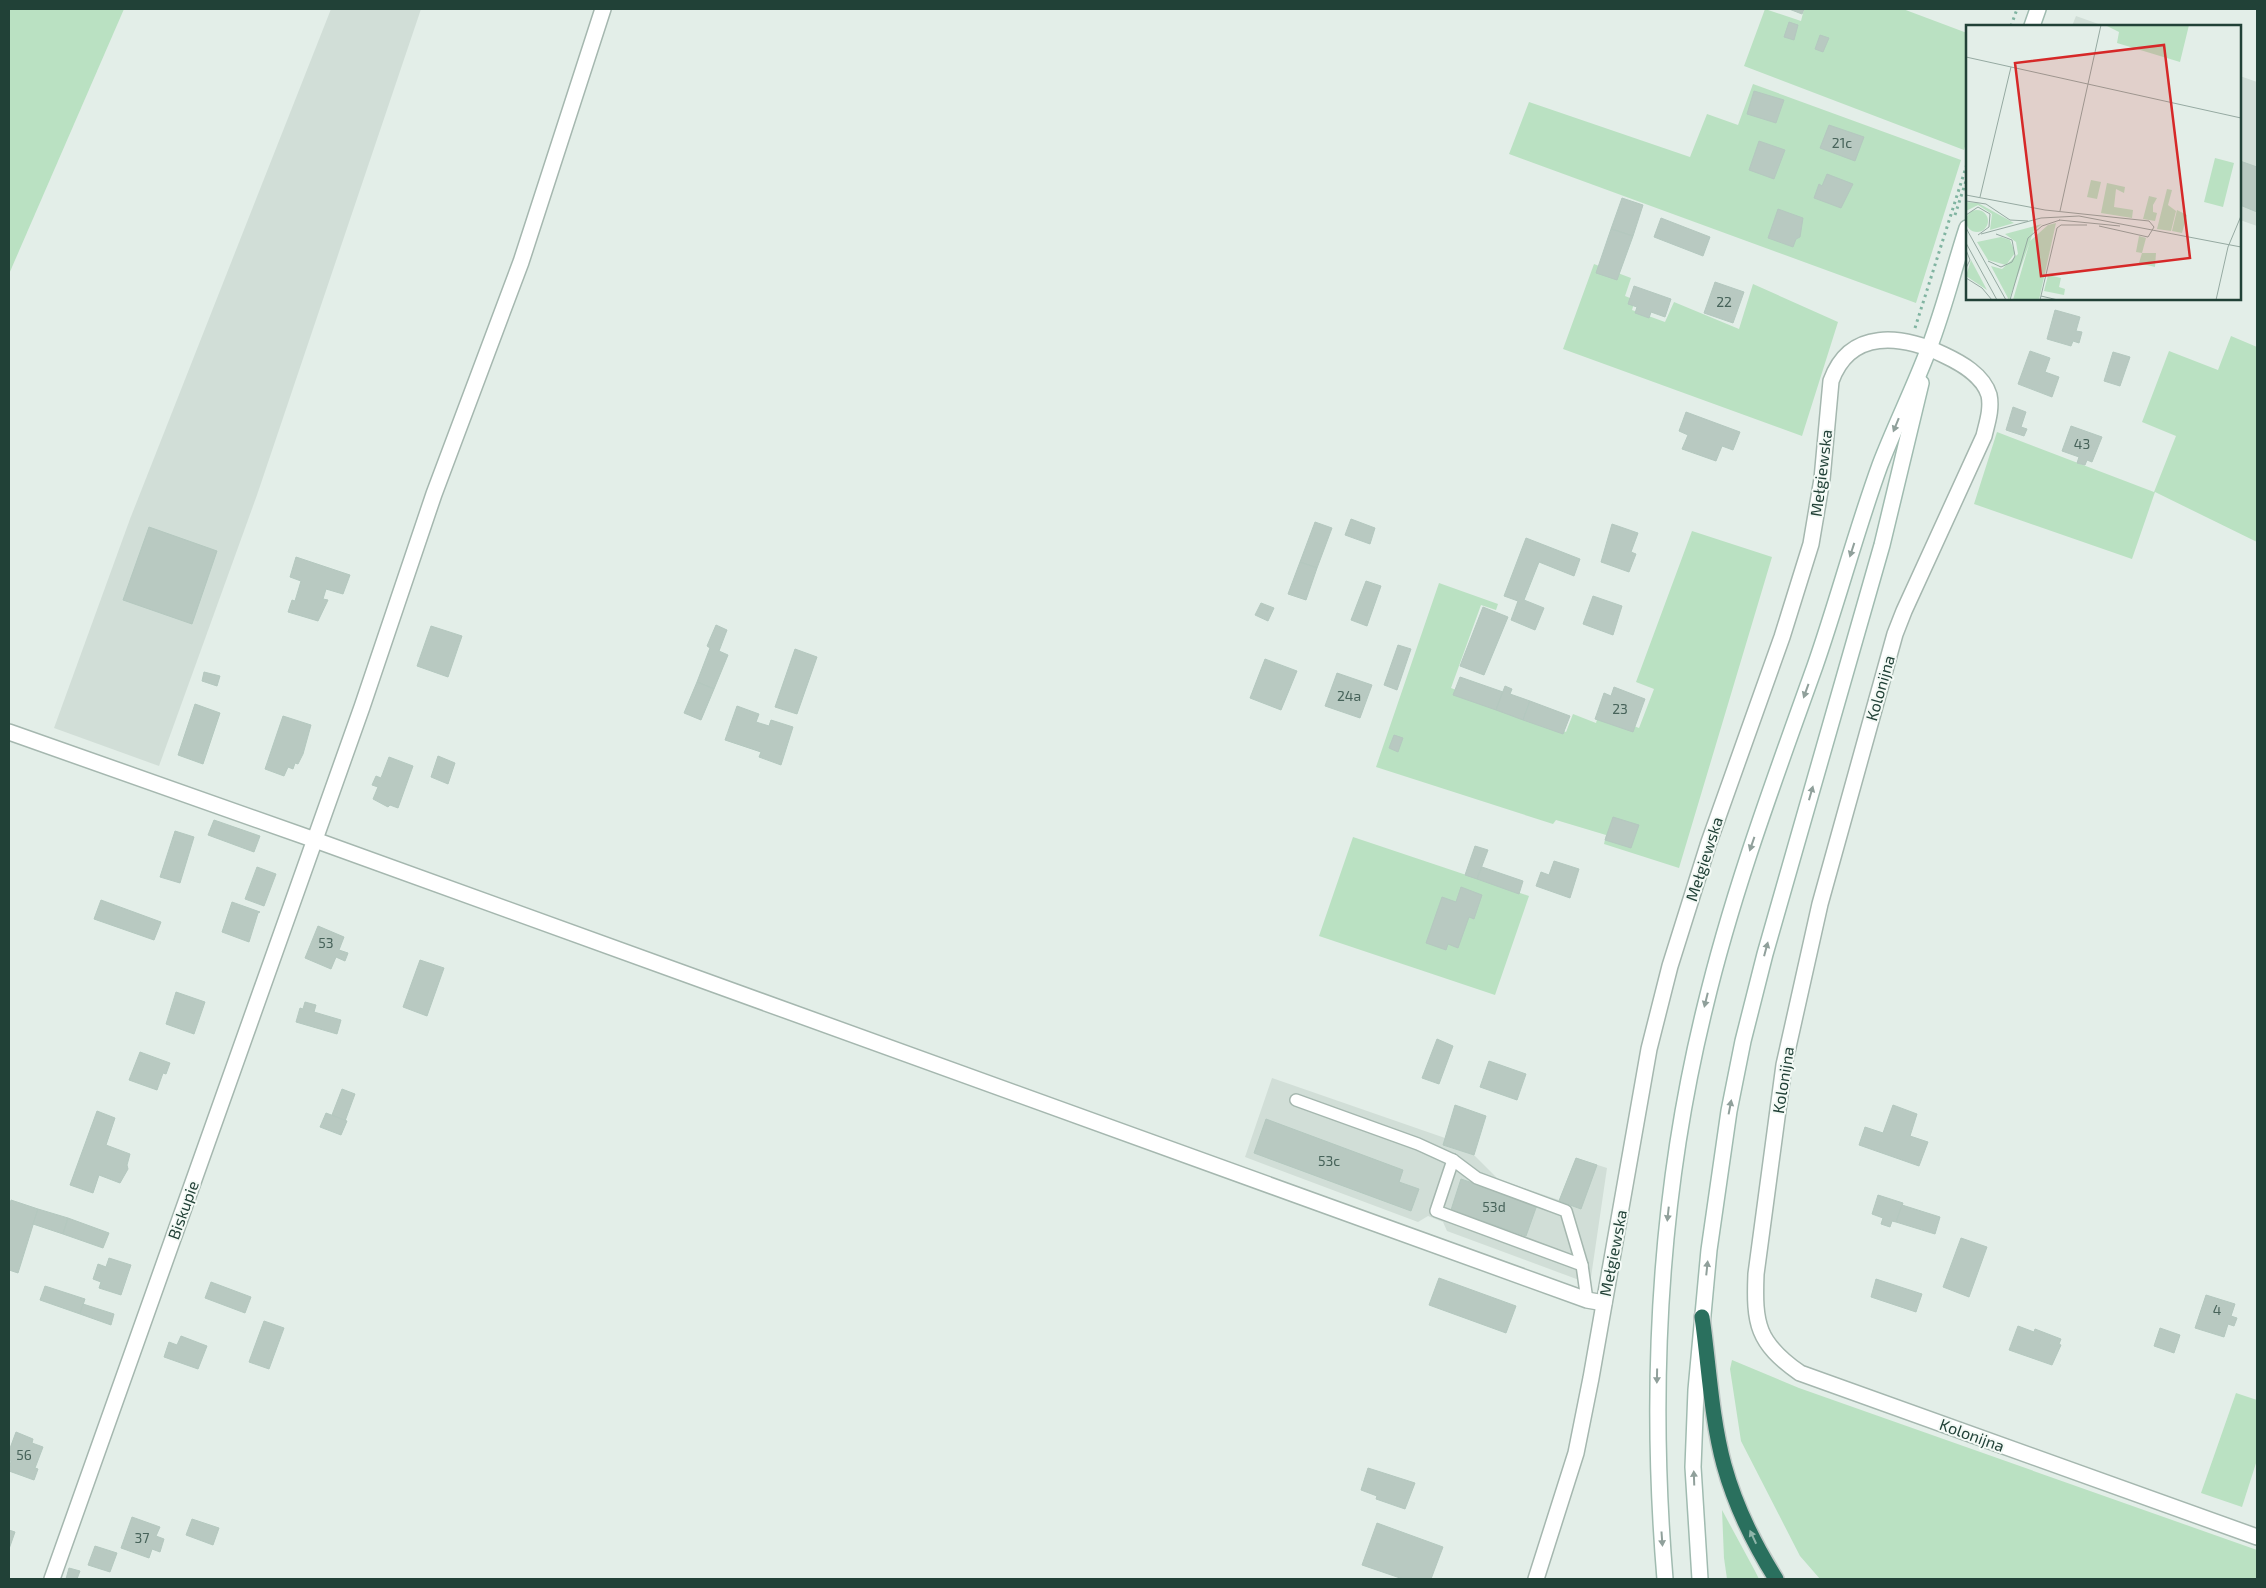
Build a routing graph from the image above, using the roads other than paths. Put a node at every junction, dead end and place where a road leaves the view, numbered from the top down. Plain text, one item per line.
1 (603, 9) edge
2 (2038, 9) edge
3 (2032, 25) edge
4 (1966, 231) edge
5 (1929, 348) junction
6 (9, 732) edge
7 (315, 840) junction
8 (1296, 1100) dead end
9 (1453, 1160) junction
10 (1582, 1265) junction
11 (1587, 1300) junction
12 (1604, 1303) junction
13 (1702, 1317) junction
14 (2257, 1537) edge
15 (52, 1579) edge
16 (1536, 1579) edge
17 (1665, 1579) edge
18 (1700, 1579) edge
19 (1776, 1579) edge

1 - 7 street, Biskupie
2 - 3 street
4 - 5 street
5 - 12 street, Mełgiewska
13 -> 5 street
5 - 14 street, Kolonijna
5 -> 17 street
6 - 7 street
7 - 11 street
7 - 15 street, Biskupie
8 - 9 lane
9 - 10 lane
9 - 10 lane
10 - 11 lane
11 - 12 street
12 - 16 street, Mełgiewska
18 -> 13 street
19 -> 13 highway

